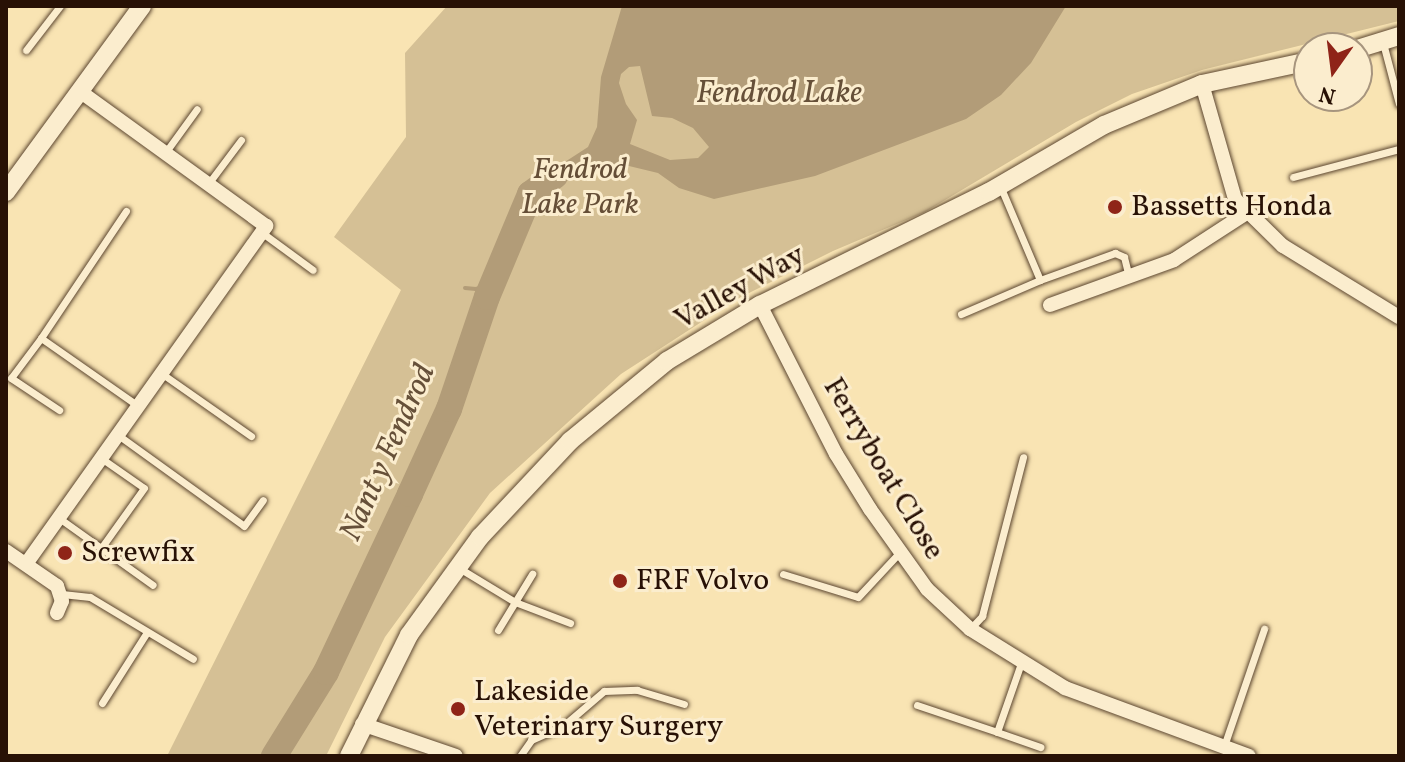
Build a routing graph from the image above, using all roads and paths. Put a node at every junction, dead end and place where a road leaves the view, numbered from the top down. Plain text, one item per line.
1 (60, 6) edge
2 (142, 6) edge
3 (1390, 38) edge
4 (26, 50) dead end
5 (1293, 64) edge
6 (1202, 84) junction
7 (82, 93) junction
8 (1399, 104) edge
9 (197, 109) dead end
10 (241, 140) dead end
11 (1399, 149) edge
12 (165, 153) junction
13 (1293, 177) dead end
14 (208, 184) junction
15 (1000, 185) junction
16 (6, 192) edge
17 (126, 211) dead end
18 (1248, 212) junction
19 (261, 232) junction
20 (313, 270) dead end
21 (1130, 277) junction
22 (1040, 280) junction
23 (760, 305) junction
24 (1050, 305) dead end
25 (961, 314) dead end
26 (1399, 317) edge
27 (41, 338) junction
28 (161, 373) junction
29 (138, 406) junction
30 (59, 410) dead end
31 (118, 435) junction
32 (251, 436) dead end
33 (1023, 457) dead end
34 (101, 458) junction
35 (263, 500) dead end
36 (59, 518) junction
37 (101, 548) junction
38 (6, 551) edge
39 (899, 553) junction
40 (26, 564) junction
41 (457, 566) junction
42 (532, 574) dead end
43 (783, 574) dead end
44 (153, 585) dead end
45 (62, 594) junction
46 (515, 602) junction
47 (57, 613) dead end
48 (570, 623) dead end
49 (970, 629) junction
50 (1264, 629) dead end
51 (498, 630) dead end
52 (147, 632) junction
53 (193, 659) dead end
54 (1021, 663) junction
55 (102, 703) dead end
56 (684, 704) dead end
57 (917, 705) dead end
58 (362, 724) junction
59 (997, 732) junction
60 (1224, 746) junction
61 (1040, 747) dead end
62 (349, 756) edge
63 (456, 756) edge
64 (520, 756) edge
65 (1249, 756) edge

1 - 4 lane
2 - 7 street
3 - 8 lane
5 - 6 street, Valley Way
6 - 15 street, Valley Way
6 - 18 street
7 - 12 street
7 - 16 street
9 - 12 lane
10 - 14 lane
11 - 13 lane
12 - 14 street
14 - 19 street
15 - 22 lane
15 - 23 street, Valley Way
17 - 27 lane
18 - 21 street
18 - 26 street
19 - 20 lane
19 - 28 street
21 - 22 lane
21 - 24 street
22 - 25 lane
23 - 39 street, Ferryboat Close
23 - 41 street, Valley Way
27 - 29 lane
27 - 30 lane
28 - 29 street
28 - 32 lane
29 - 31 street
31 - 34 street
31 - 35 lane
33 - 49 lane
34 - 36 street
34 - 37 lane
36 - 37 lane
36 - 40 street
37 - 44 lane
38 - 40 street
39 - 43 lane
39 - 49 street, Ferryboat Close
40 - 45 street
41 - 46 lane
41 - 58 street, Valley Way
42 - 46 lane
45 - 47 street
45 - 52 lane
46 - 48 lane
46 - 51 lane
49 - 54 street, Ferryboat Close
50 - 60 lane
52 - 53 lane
52 - 55 lane
54 - 59 lane
54 - 60 street, Ferryboat Close
56 - 64 lane
57 - 59 lane
58 - 62 street, Valley Way
58 - 63 street
59 - 61 lane
60 - 65 street, Ferryboat Close

